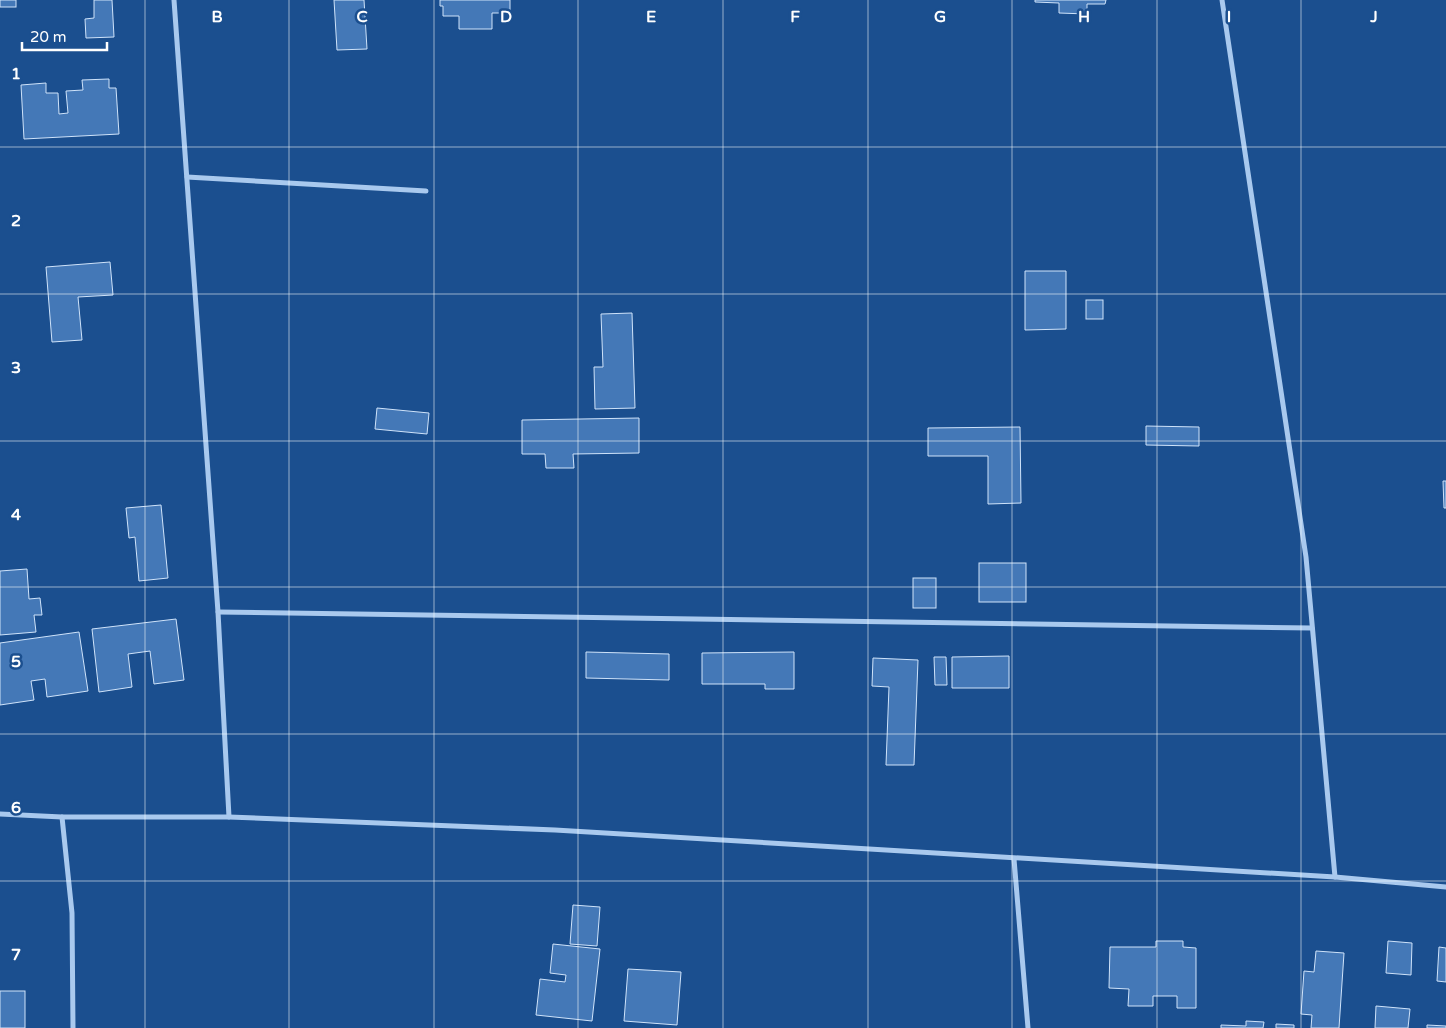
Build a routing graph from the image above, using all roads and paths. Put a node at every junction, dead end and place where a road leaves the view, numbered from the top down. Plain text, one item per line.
1 (174, 0) edge
2 (1222, 0) edge
3 (187, 177) junction
4 (426, 191) dead end
5 (218, 612) junction
6 (1312, 628) junction
7 (0, 814) edge
8 (62, 817) junction
9 (229, 817) junction
10 (1014, 859) junction
11 (1335, 877) junction
12 (1446, 887) edge
13 (73, 1028) edge
14 (1028, 1028) edge

1 - 3 street
2 - 6 street
3 - 4 street
3 - 5 street
5 - 6 street
5 - 9 street
6 - 11 street
7 - 8 street
8 - 9 street
8 - 13 street
9 - 10 street
10 - 11 street
10 - 14 street
11 - 12 street

